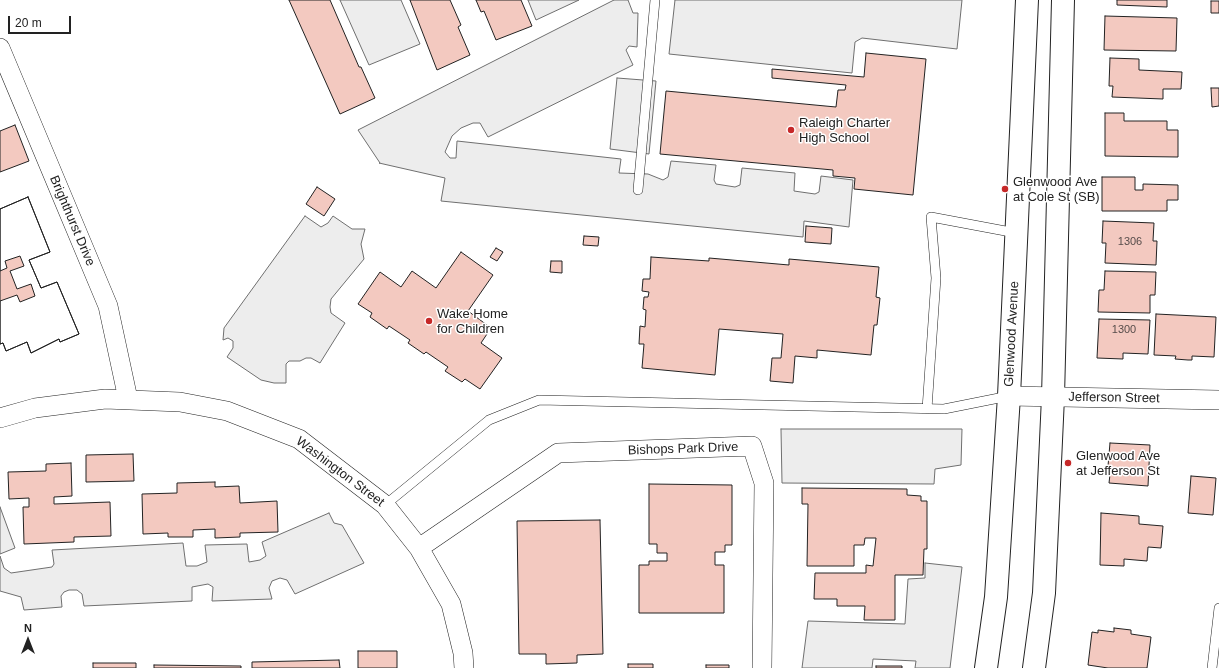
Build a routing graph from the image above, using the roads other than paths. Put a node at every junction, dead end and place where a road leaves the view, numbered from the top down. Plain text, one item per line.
1 (655, 0) edge
2 (1027, 0) edge
3 (1063, 0) edge
4 (0, 48) edge
5 (638, 190) dead end
6 (1016, 233) junction
7 (1009, 396) junction
8 (1053, 397) junction
9 (128, 400) junction
10 (1219, 400) edge
11 (927, 409) junction
12 (0, 418) edge
13 (385, 505) junction
14 (419, 548) junction
15 (1219, 608) edge
16 (464, 668) edge
17 (762, 668) edge
18 (986, 668) edge
19 (1034, 668) edge
20 (1212, 668) edge

1 - 5 lane
2 - 6 main road, Glenwood Avenue
3 - 8 main road
4 - 9 street, Brighthurst Drive
6 - 7 main road, Glenwood Avenue
6 - 11 lane
7 - 8 street, Jefferson Street
7 - 11 lane
7 - 18 main road, Glenwood Avenue
8 - 10 street, Jefferson Street
8 - 19 main road
9 - 12 street, Washington Street
9 - 13 street, Washington Street
11 - 13 lane
13 - 14 street, Washington Street
14 - 16 street, Washington Street
14 - 17 street, Bishops Park Drive
15 - 20 lane

